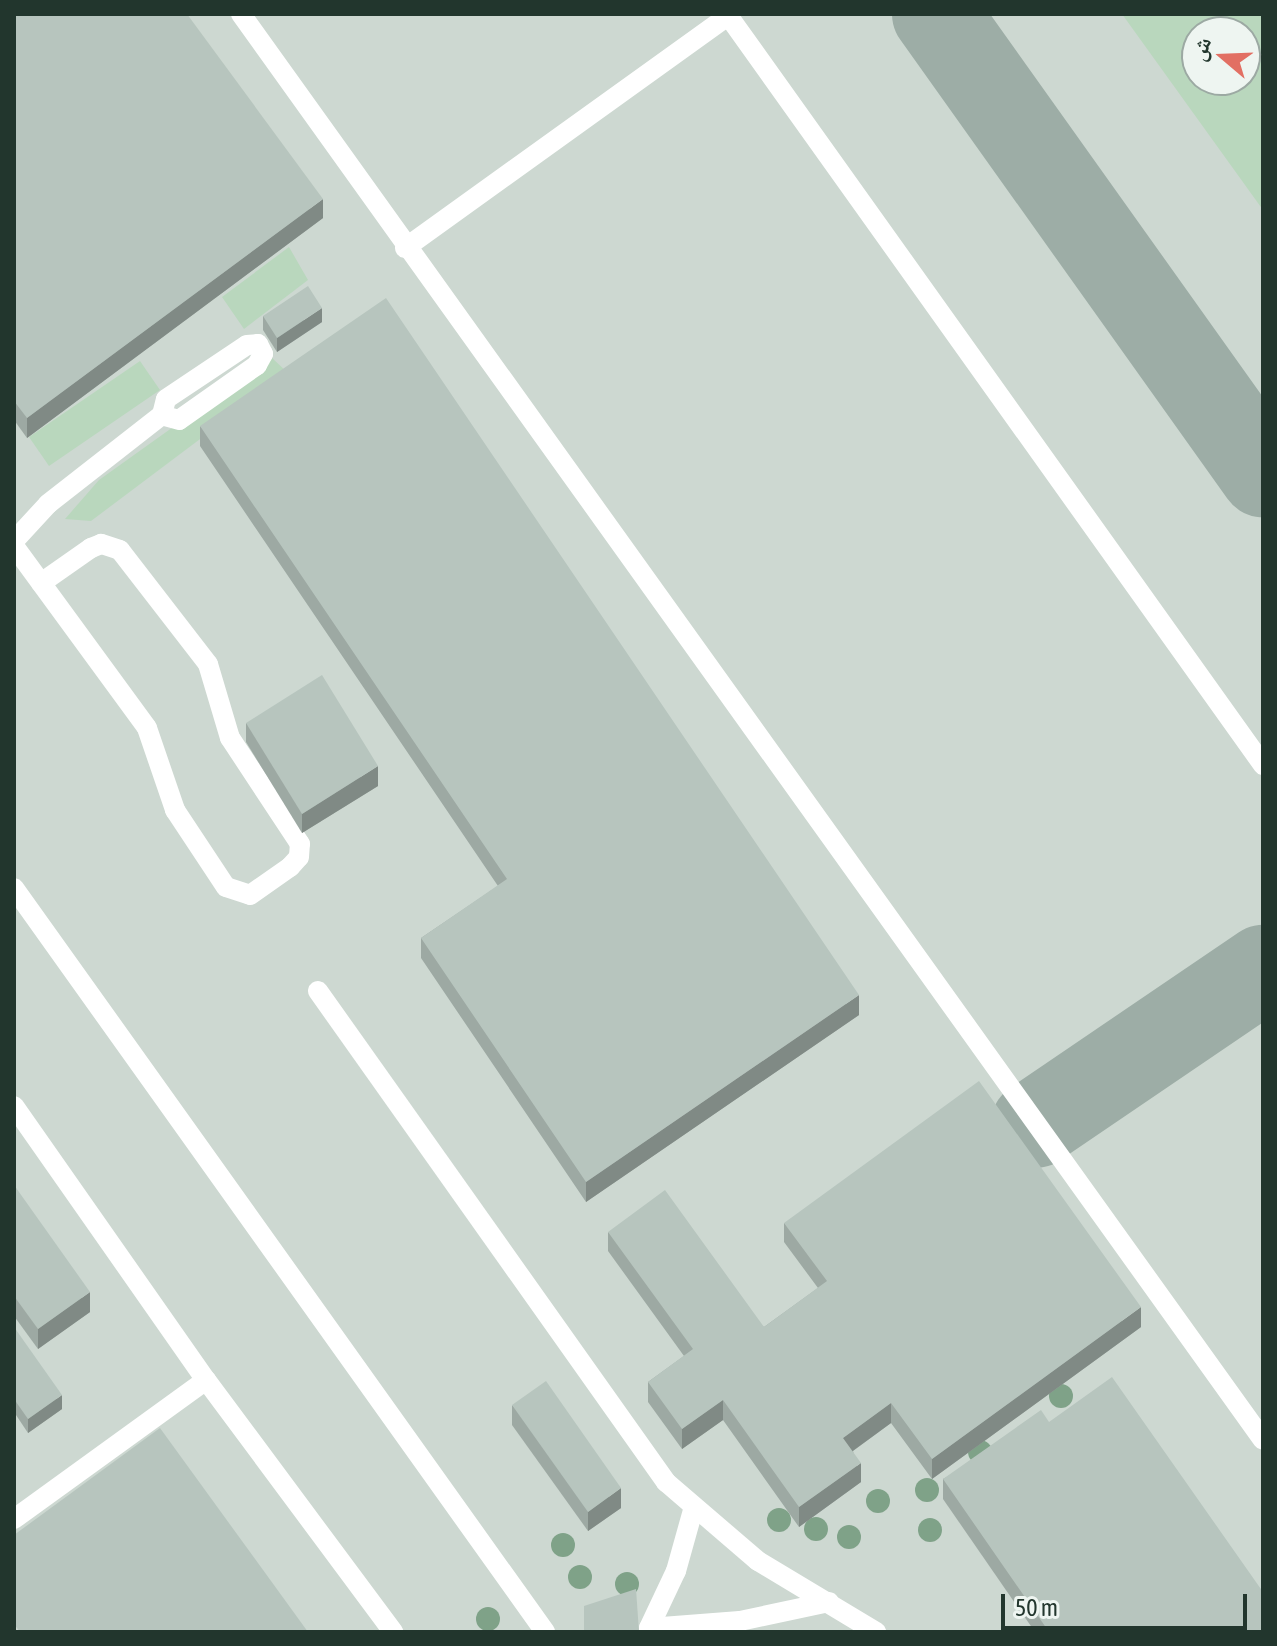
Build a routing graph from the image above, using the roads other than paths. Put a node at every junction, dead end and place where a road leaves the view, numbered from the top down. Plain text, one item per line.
1 (241, 14) edge
2 (728, 15) edge
3 (405, 248) junction
4 (162, 415) junction
5 (14, 543) edge
6 (41, 583) junction
7 (1263, 765) edge
8 (14, 888) edge
9 (318, 991) dead end
10 (14, 1106) edge
11 (206, 1380) junction
12 (1263, 1440) edge
13 (693, 1510) junction
14 (14, 1519) edge
15 (829, 1602) junction
16 (393, 1632) edge
17 (545, 1632) edge
18 (876, 1632) edge

1 - 3 lane
2 - 3 lane
2 - 7 lane
3 - 12 lane
4 - 4 lane
4 - 5 lane
5 - 6 lane
6 - 6 lane
8 - 17 lane
9 - 13 lane
10 - 11 lane
11 - 14 lane
11 - 16 lane
13 - 15 lane
13 - 15 lane
15 - 18 lane

